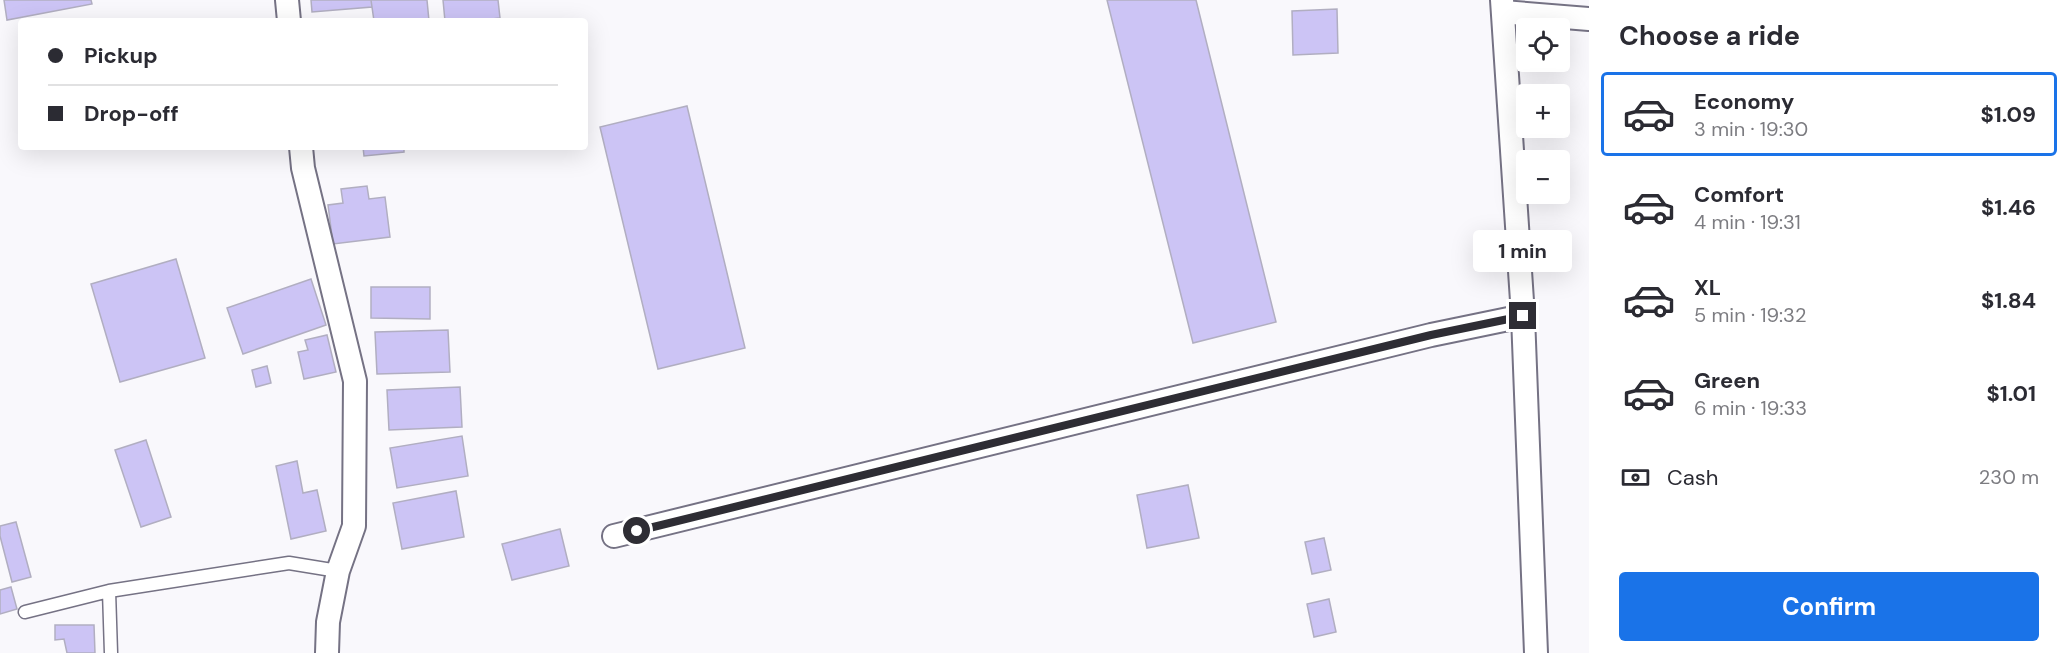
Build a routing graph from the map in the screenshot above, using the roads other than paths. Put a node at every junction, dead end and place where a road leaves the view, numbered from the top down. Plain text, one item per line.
1 (287, 0) edge
2 (1503, 6) edge
3 (289, 18) edge
4 (1589, 19) edge
5 (301, 150) edge
6 (1523, 316) junction
7 (614, 536) dead end
8 (338, 571) junction
9 (109, 591) junction
10 (26, 612) dead end
11 (111, 653) edge
12 (327, 653) edge
13 (1536, 653) edge

1 - 3 street
2 - 4 street
2 - 6 street
5 - 8 street
6 - 7 street
6 - 13 street
8 - 9 lane
8 - 12 street
9 - 10 lane
9 - 11 lane

